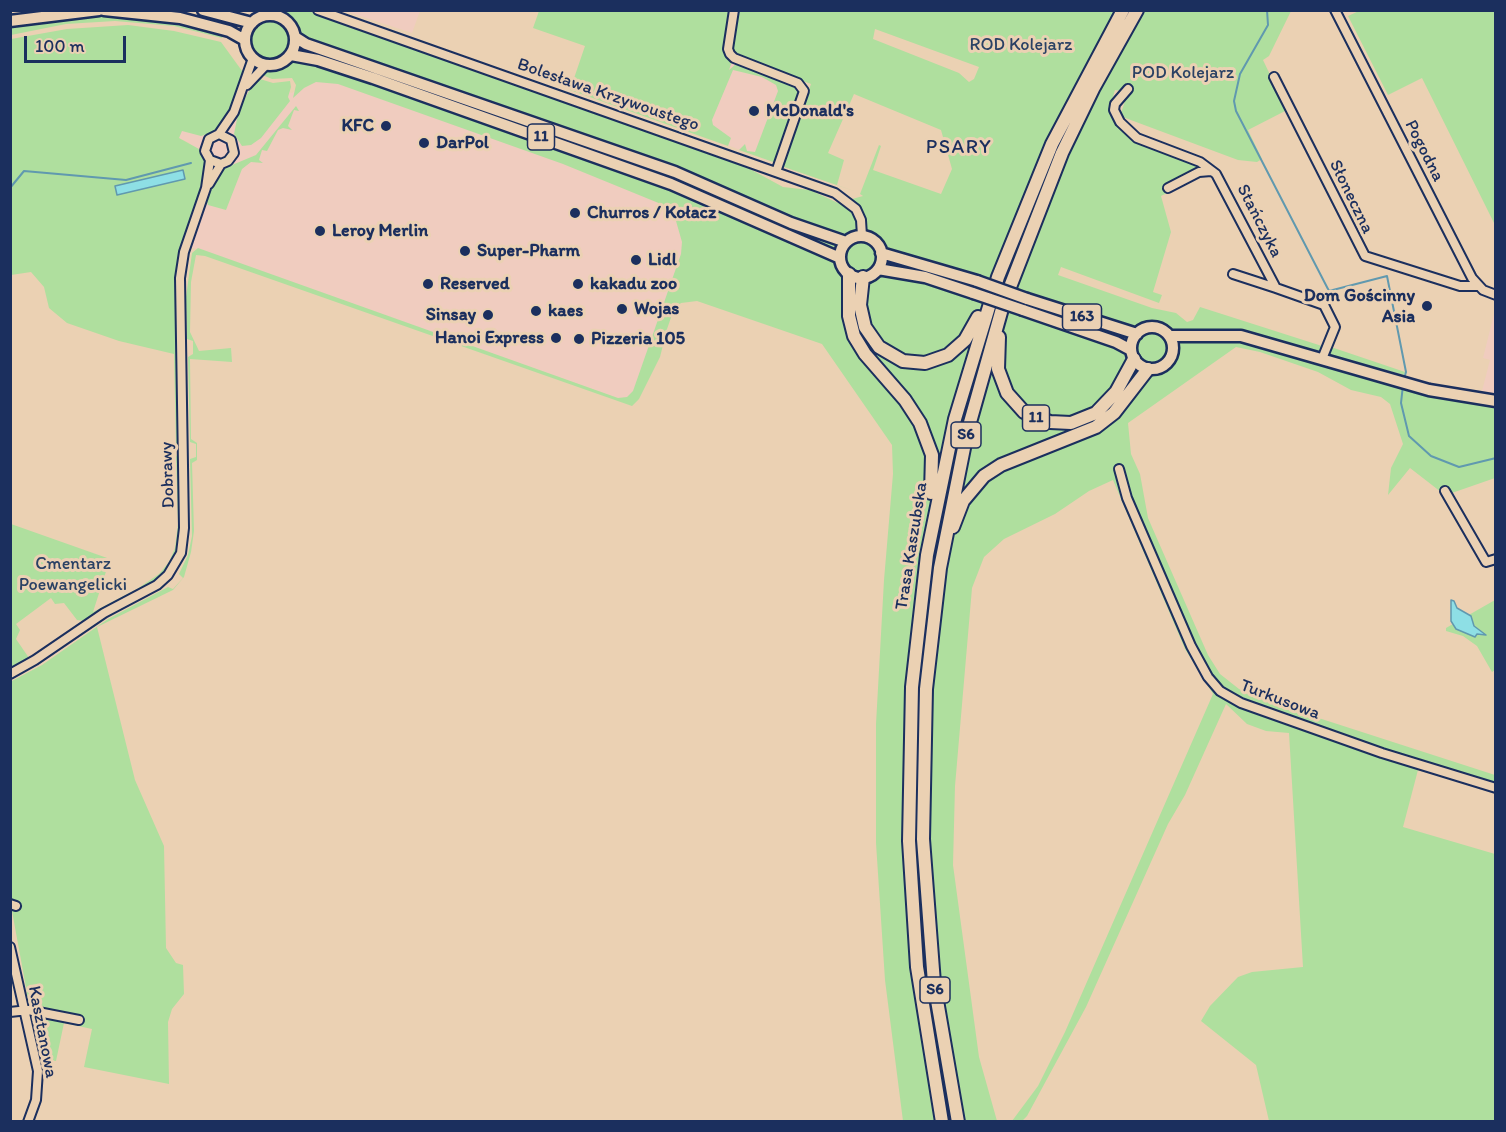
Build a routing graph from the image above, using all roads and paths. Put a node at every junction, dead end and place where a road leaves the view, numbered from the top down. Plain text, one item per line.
1 (99, 10) edge
2 (104, 10) edge
3 (203, 10) edge
4 (318, 10) edge
5 (734, 10) edge
6 (1123, 10) edge
7 (1137, 10) edge
8 (1335, 10) edge
9 (10, 21) edge
10 (252, 23) junction
11 (295, 37) junction
12 (245, 40) junction
13 (291, 55) junction
14 (253, 58) junction
15 (266, 65) junction
16 (1274, 77) dead end
17 (244, 89) junction
18 (1128, 89) dead end
19 (234, 112) junction
20 (219, 134) junction
21 (231, 140) junction
22 (210, 160) junction
23 (221, 164) junction
24 (1211, 171) junction
25 (776, 172) junction
26 (206, 188) junction
27 (1168, 188) dead end
28 (862, 236) junction
29 (846, 242) junction
30 (881, 253) junction
31 (840, 258) junction
32 (878, 269) junction
33 (849, 274) junction
34 (1233, 274) dead end
35 (863, 278) junction
36 (995, 285) junction
37 (1477, 286) junction
38 (1276, 288) junction
39 (1496, 295) edge
40 (1003, 306) junction
41 (1137, 334) junction
42 (1208, 335) junction
43 (1170, 336) junction
44 (1173, 351) junction
45 (1133, 355) junction
46 (1322, 358) junction
47 (1148, 369) junction
48 (1496, 401) edge
49 (1119, 469) dead end
50 (1445, 491) dead end
51 (930, 539) junction
52 (1496, 559) edge
53 (940, 568) junction
54 (10, 674) edge
55 (1496, 788) edge
56 (10, 947) edge
57 (23, 1010) junction
58 (10, 1012) edge
59 (79, 1020) dead end
60 (28, 1122) edge
61 (942, 1122) edge
62 (958, 1122) edge

1 - 9 main road
2 - 12 main road
3 - 10 main road, 11
4 - 25 street, Bolesława Krzywoustego
5 - 25 street
6 - 36 highway, Trasa Kaszubska / S6
7 - 40 highway, Trasa Kaszubska / S6
8 - 37 street, Pogodna
10 - 11 main road, 11
10 - 12 main road
11 - 13 main road
11 - 29 main road, 11
12 - 14 main road
13 - 15 main road
13 - 31 main road, 11
14 - 15 main road
14 - 17 street
15 - 17 street
16 - 37 street, Słoneczna
17 - 19 street, Dobrawy
18 - 24 street, Stańczyka
19 - 20 street, Dobrawy
19 - 21 street, Dobrawy
20 - 21 street
20 - 22 street, Dobrawy
21 - 23 street, Dobrawy
22 - 23 street
22 - 26 street, Dobrawy
23 - 26 street, Dobrawy
24 - 27 street
24 - 38 street, Stańczyka
25 - 28 street, Bolesława Krzywoustego
26 - 54 street, Dobrawy
28 - 29 main road
28 - 30 main road
29 - 31 main road
30 - 32 main road
30 - 41 main road, 163, bridge
31 - 33 main road
32 - 35 main road
32 - 45 main road, bridge
33 - 35 main road
33 - 51 highway
34 - 38 street, Stańczyka
35 - 36 highway
36 - 51 highway, Trasa Kaszubska / S6
37 - 39 street
38 - 46 street, Stańczyka
40 - 45 highway, 11
40 - 53 highway, Trasa Kaszubska / S6
41 - 43 main road, 163
41 - 45 main road
42 - 43 main road, 163
42 - 44 main road, 163
42 - 46 main road, 163
43 - 44 main road
44 - 47 main road, 163
45 - 47 main road
46 - 48 main road, 163
47 - 53 highway
49 - 55 street, Turkusowa
50 - 52 street
51 - 61 highway, Trasa Kaszubska / S6
53 - 62 highway, Trasa Kaszubska / S6
56 - 57 street, Kasztanowa
57 - 58 street
57 - 59 street
57 - 60 street, Kasztanowa

